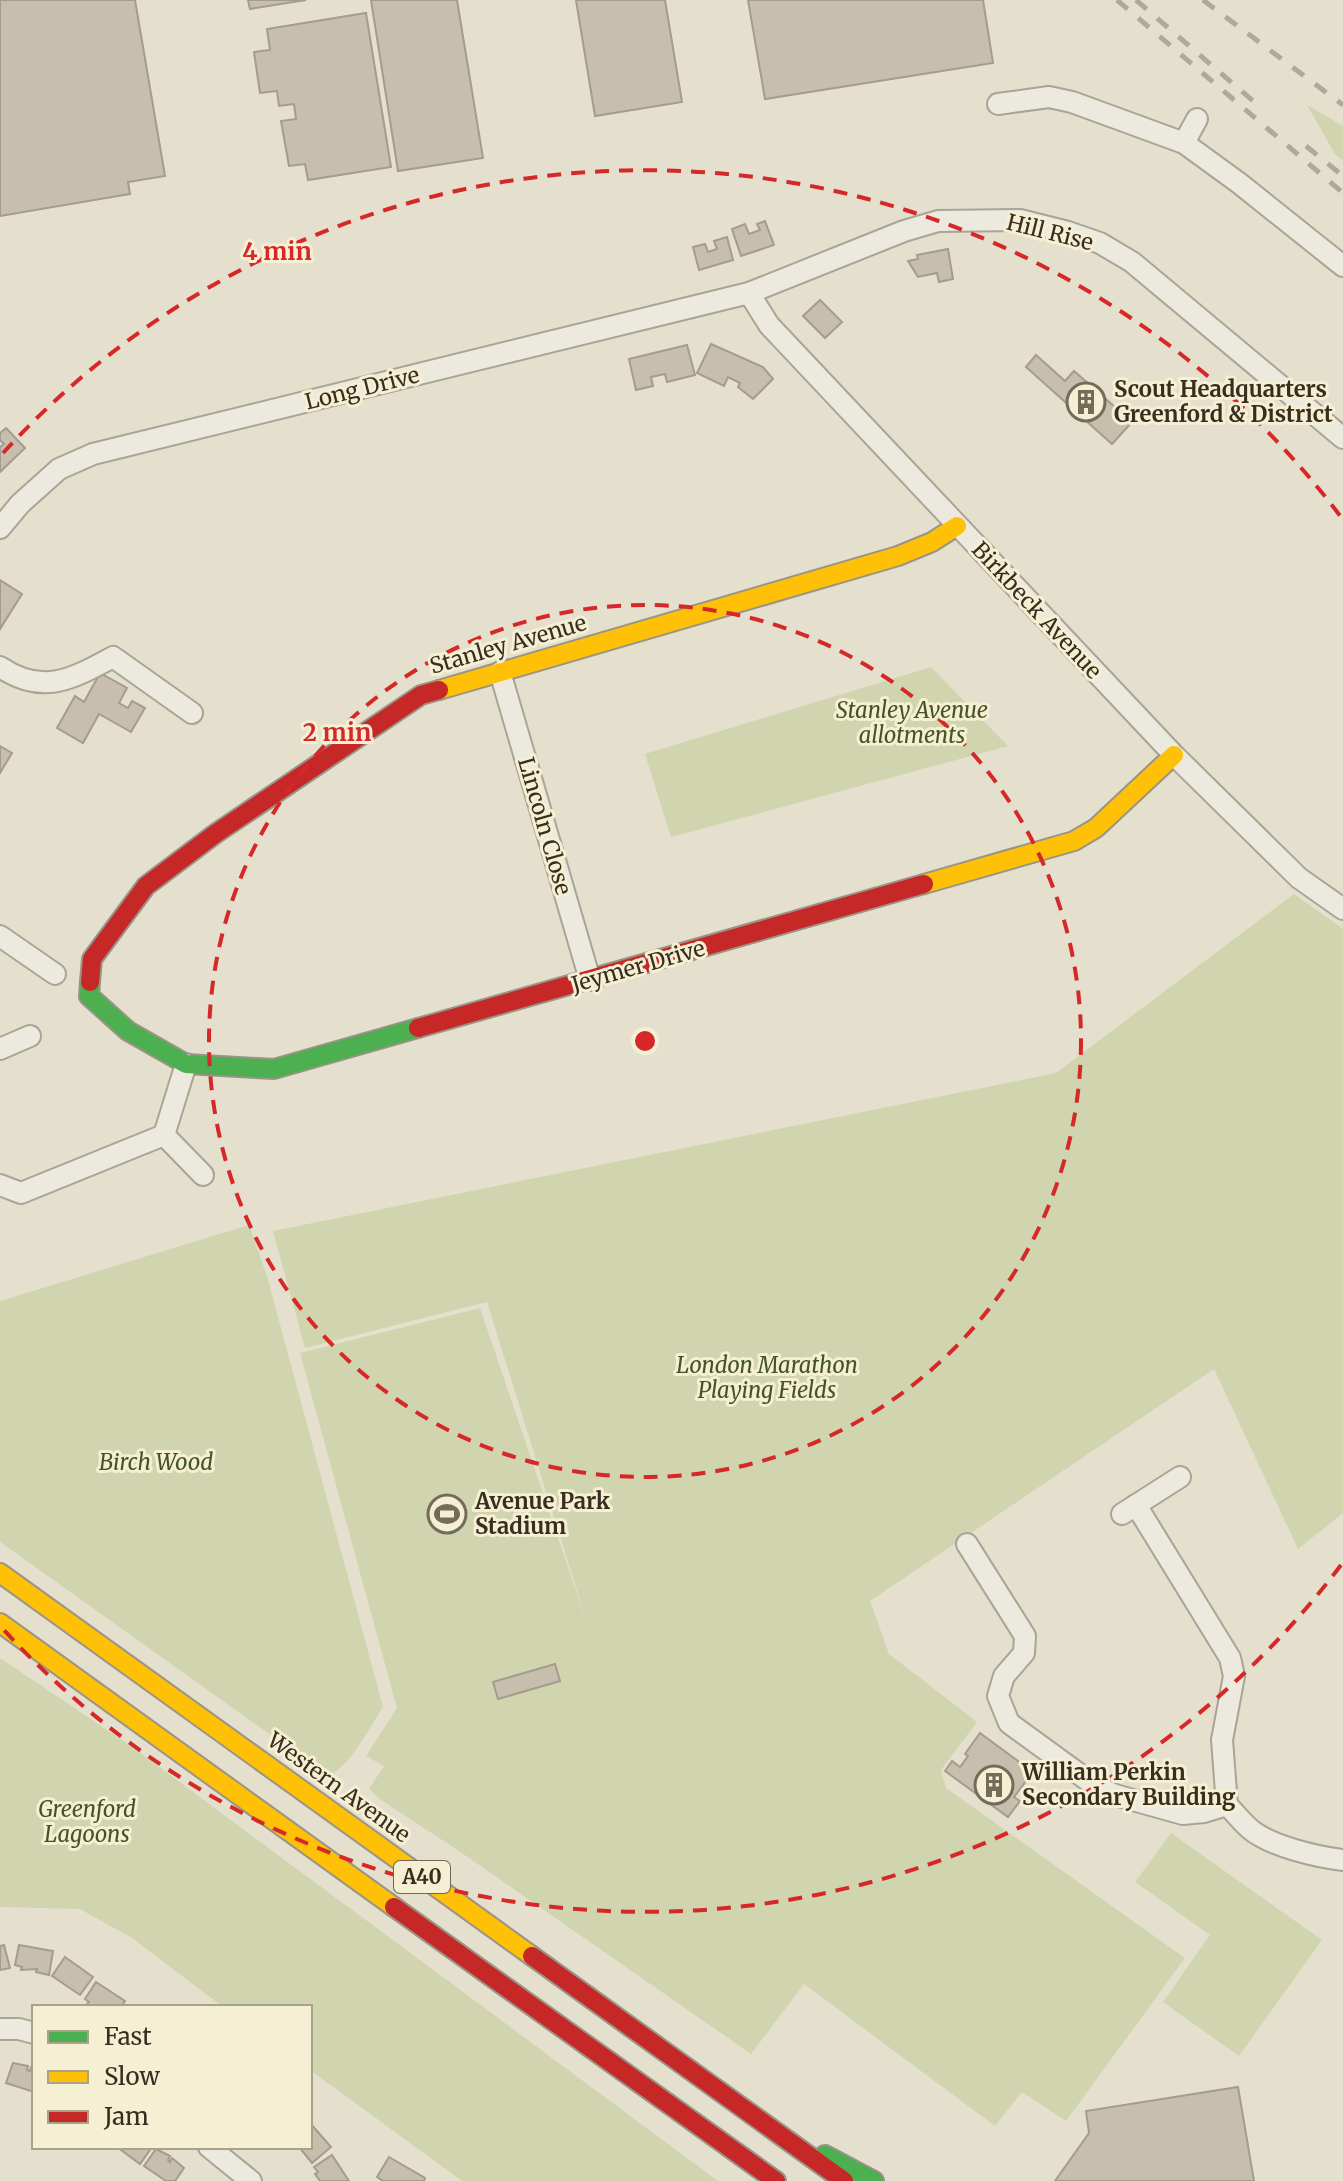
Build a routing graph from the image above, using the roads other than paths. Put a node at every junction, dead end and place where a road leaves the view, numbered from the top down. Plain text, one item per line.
1 (998, 104) dead end
2 (1197, 119) dead end
3 (1184, 143) junction
4 (1343, 266) edge
5 (749, 293) junction
6 (1343, 438) edge
7 (957, 526) junction
8 (0, 528) edge
9 (0, 667) edge
10 (500, 672) junction
11 (192, 713) dead end
12 (1174, 755) junction
13 (1343, 909) edge
14 (0, 936) edge
15 (55, 974) dead end
16 (590, 980) junction
17 (89, 996) joint
18 (30, 1036) dead end
19 (0, 1049) edge
20 (186, 1064) junction
21 (164, 1135) junction
22 (203, 1175) dead end
23 (0, 1185) edge
24 (1180, 1477) dead end
25 (967, 1544) dead end
26 (0, 1573) edge
27 (0, 1623) edge
28 (1227, 1805) junction
29 (1343, 1860) edge
30 (0, 2029) edge
31 (32, 2032) edge
32 (750, 2114) junction
33 (718, 2142) junction
34 (211, 2149) edge
35 (251, 2181) edge
36 (762, 2181) edge
37 (776, 2181) edge
38 (844, 2181) edge
39 (874, 2181) edge

1 - 3 street
2 - 3 street
3 - 4 street
5 - 6 street, Hill Rise
5 - 7 street, Birkbeck Avenue
5 - 8 street, Long Drive
7 - 10 main road, Stanley Avenue
7 - 12 street, Birkbeck Avenue
9 - 11 street
10 - 16 street, Lincoln Close
10 - 17 main road, Stanley Avenue
12 - 13 street, Birkbeck Avenue
12 - 16 main road, Jeymer Drive
14 - 15 street
16 - 20 main road, Jeymer Drive
17 - 20 main road, Jeymer Drive
18 - 19 street
20 - 21 street
21 - 22 street
21 - 23 street
24 - 28 street
25 - 28 street
26 - 32 main road, Western Avenue / A40
27 - 33 main road, A40
28 - 29 street
30 - 31 street
32 - 38 main road, Western Avenue / A40
32 - 39 main road, A40
33 - 36 main road, A40
33 - 37 main road, A40
34 - 35 street

